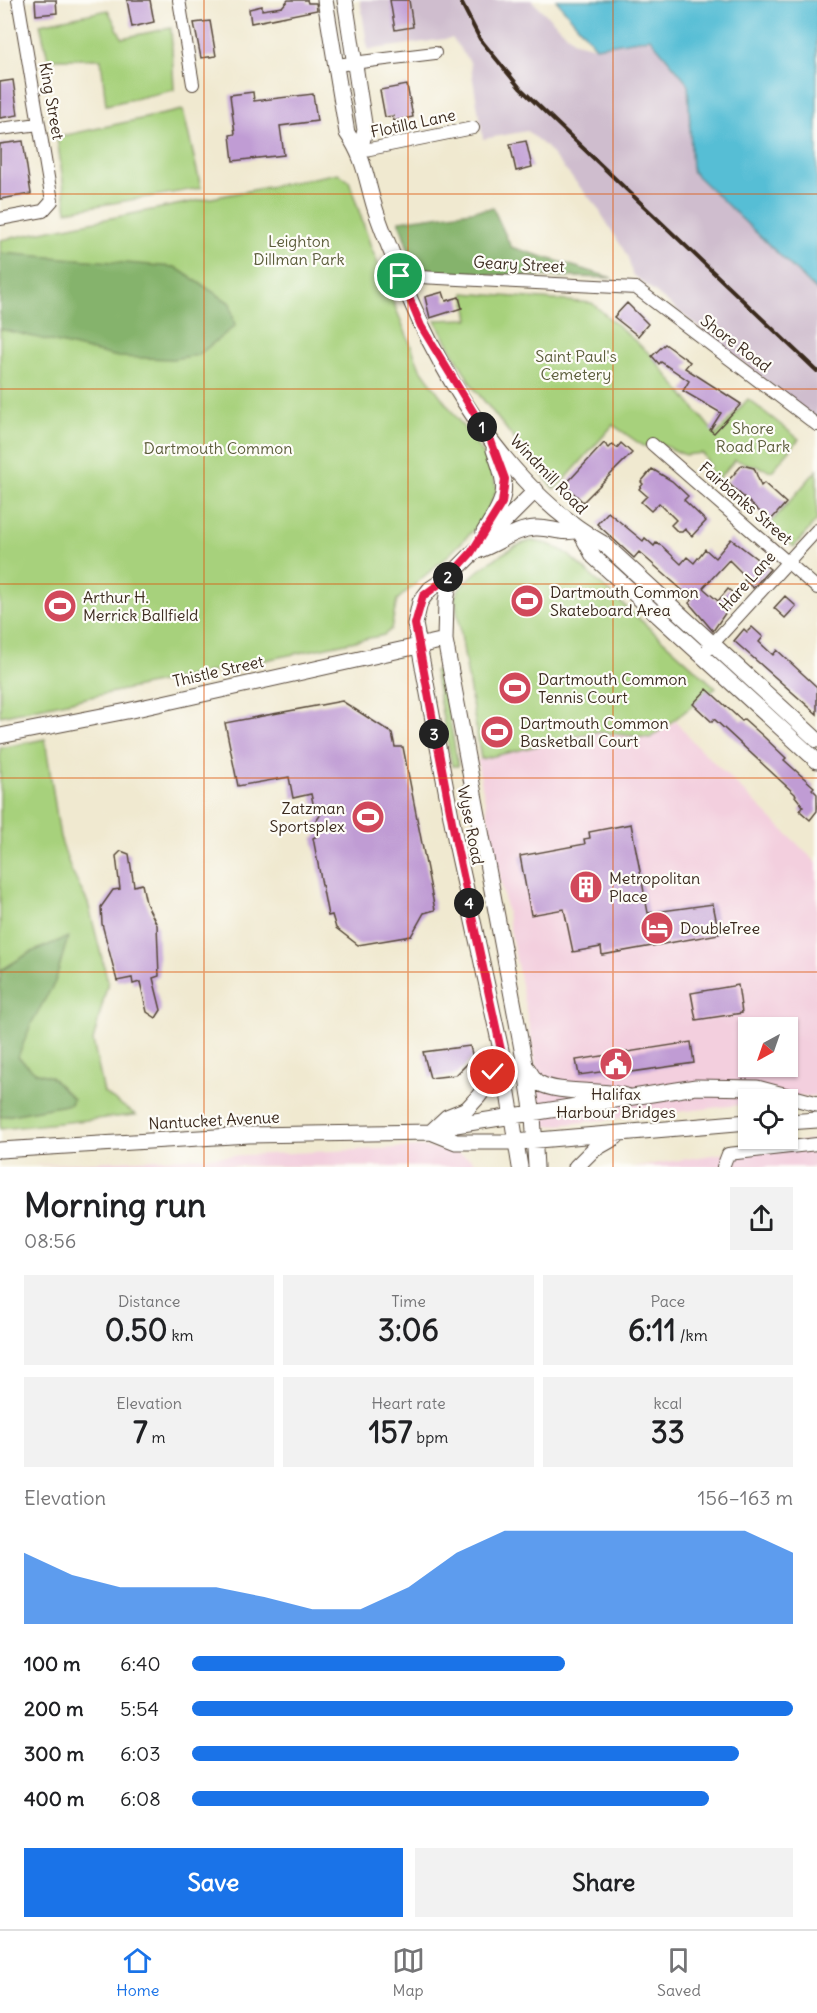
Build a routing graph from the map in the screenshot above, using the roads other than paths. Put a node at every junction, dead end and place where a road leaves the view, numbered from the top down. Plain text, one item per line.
1 (18, 0) edge
2 (179, 0) edge
3 (325, 0) edge
4 (345, 0) edge
5 (435, 53) dead end
6 (355, 62) junction
7 (336, 65) junction
8 (193, 84) dead end
9 (39, 124) junction
10 (473, 128) dead end
11 (0, 129) edge
12 (360, 151) junction
13 (0, 219) edge
14 (400, 276) junction
15 (636, 288) joint
16 (817, 425) edge
17 (491, 441) junction
18 (652, 444) dead end
19 (536, 490) junction
20 (578, 530) junction
21 (817, 530) edge
22 (471, 553) junction
23 (787, 561) junction
24 (451, 575) junction
25 (817, 588) edge
26 (445, 640) junction
27 (417, 646) junction
28 (707, 650) junction
29 (0, 736) edge
30 (817, 740) edge
31 (817, 761) edge
32 (501, 1050) junction
33 (525, 1065) junction
34 (632, 1098) junction
35 (817, 1104) edge
36 (533, 1115) junction
37 (511, 1119) junction
38 (817, 1120) edge
39 (798, 1121) edge
40 (738, 1123) edge
41 (431, 1132) junction
42 (621, 1134) junction
43 (533, 1141) junction
44 (515, 1142) junction
45 (817, 1144) edge
46 (0, 1150) edge
47 (520, 1167) edge
48 (536, 1167) edge
49 (576, 1167) edge
50 (723, 1167) edge

1 - 9 street, King Street
2 - 8 street
3 - 7 main road
4 - 6 main road
5 - 6 street
6 - 7 street
6 - 12 main road
7 - 12 main road
9 - 11 street
9 - 13 street, King Street
10 - 12 street, Flotilla Lane
12 - 14 main road, Windmill Road
14 - 15 street, Geary Street
14 - 17 main road, Windmill Road
15 - 16 street, Shore Road
17 - 19 main road, Windmill Road
17 - 22 main road
18 - 23 street, Fairbanks Street
19 - 20 main road, Windmill Road
19 - 22 main road, Wyse Road
20 - 22 main road
20 - 28 main road, Windmill Road
21 - 23 street, Hare Lane
22 - 24 main road, Wyse Road
23 - 25 street, Fairbanks Street
23 - 28 street, Hare Lane
24 - 26 main road, Wyse Road
24 - 27 main road, Wyse Road
26 - 27 main road, Thistle Street
26 - 33 main road, Wyse Road
27 - 29 main road, Thistle Street
27 - 32 main road, Wyse Road
28 - 30 main road, Windmill Road
28 - 31 main road, Windmill Road
32 - 37 main road, Wyse Road
32 - 41 main road
33 - 34 main road
33 - 36 main road, Wyse Road
34 - 35 main road, Nantucket Avenue
34 - 36 main road, Nantucket Avenue
36 - 37 main road, Nantucket Avenue
36 - 43 main road, Wyse Road
37 - 41 main road, Nantucket Avenue
37 - 44 main road, Wyse Road
38 - 39 main road
40 - 42 main road, Nantucket Avenue
41 - 44 main road, Nantucket Avenue
41 - 46 main road, Nantucket Avenue
42 - 43 main road, Nantucket Avenue
42 - 49 main road
43 - 44 main road, Nantucket Avenue
43 - 48 main road, Wyse Road
44 - 47 main road, Wyse Road
45 - 50 street

